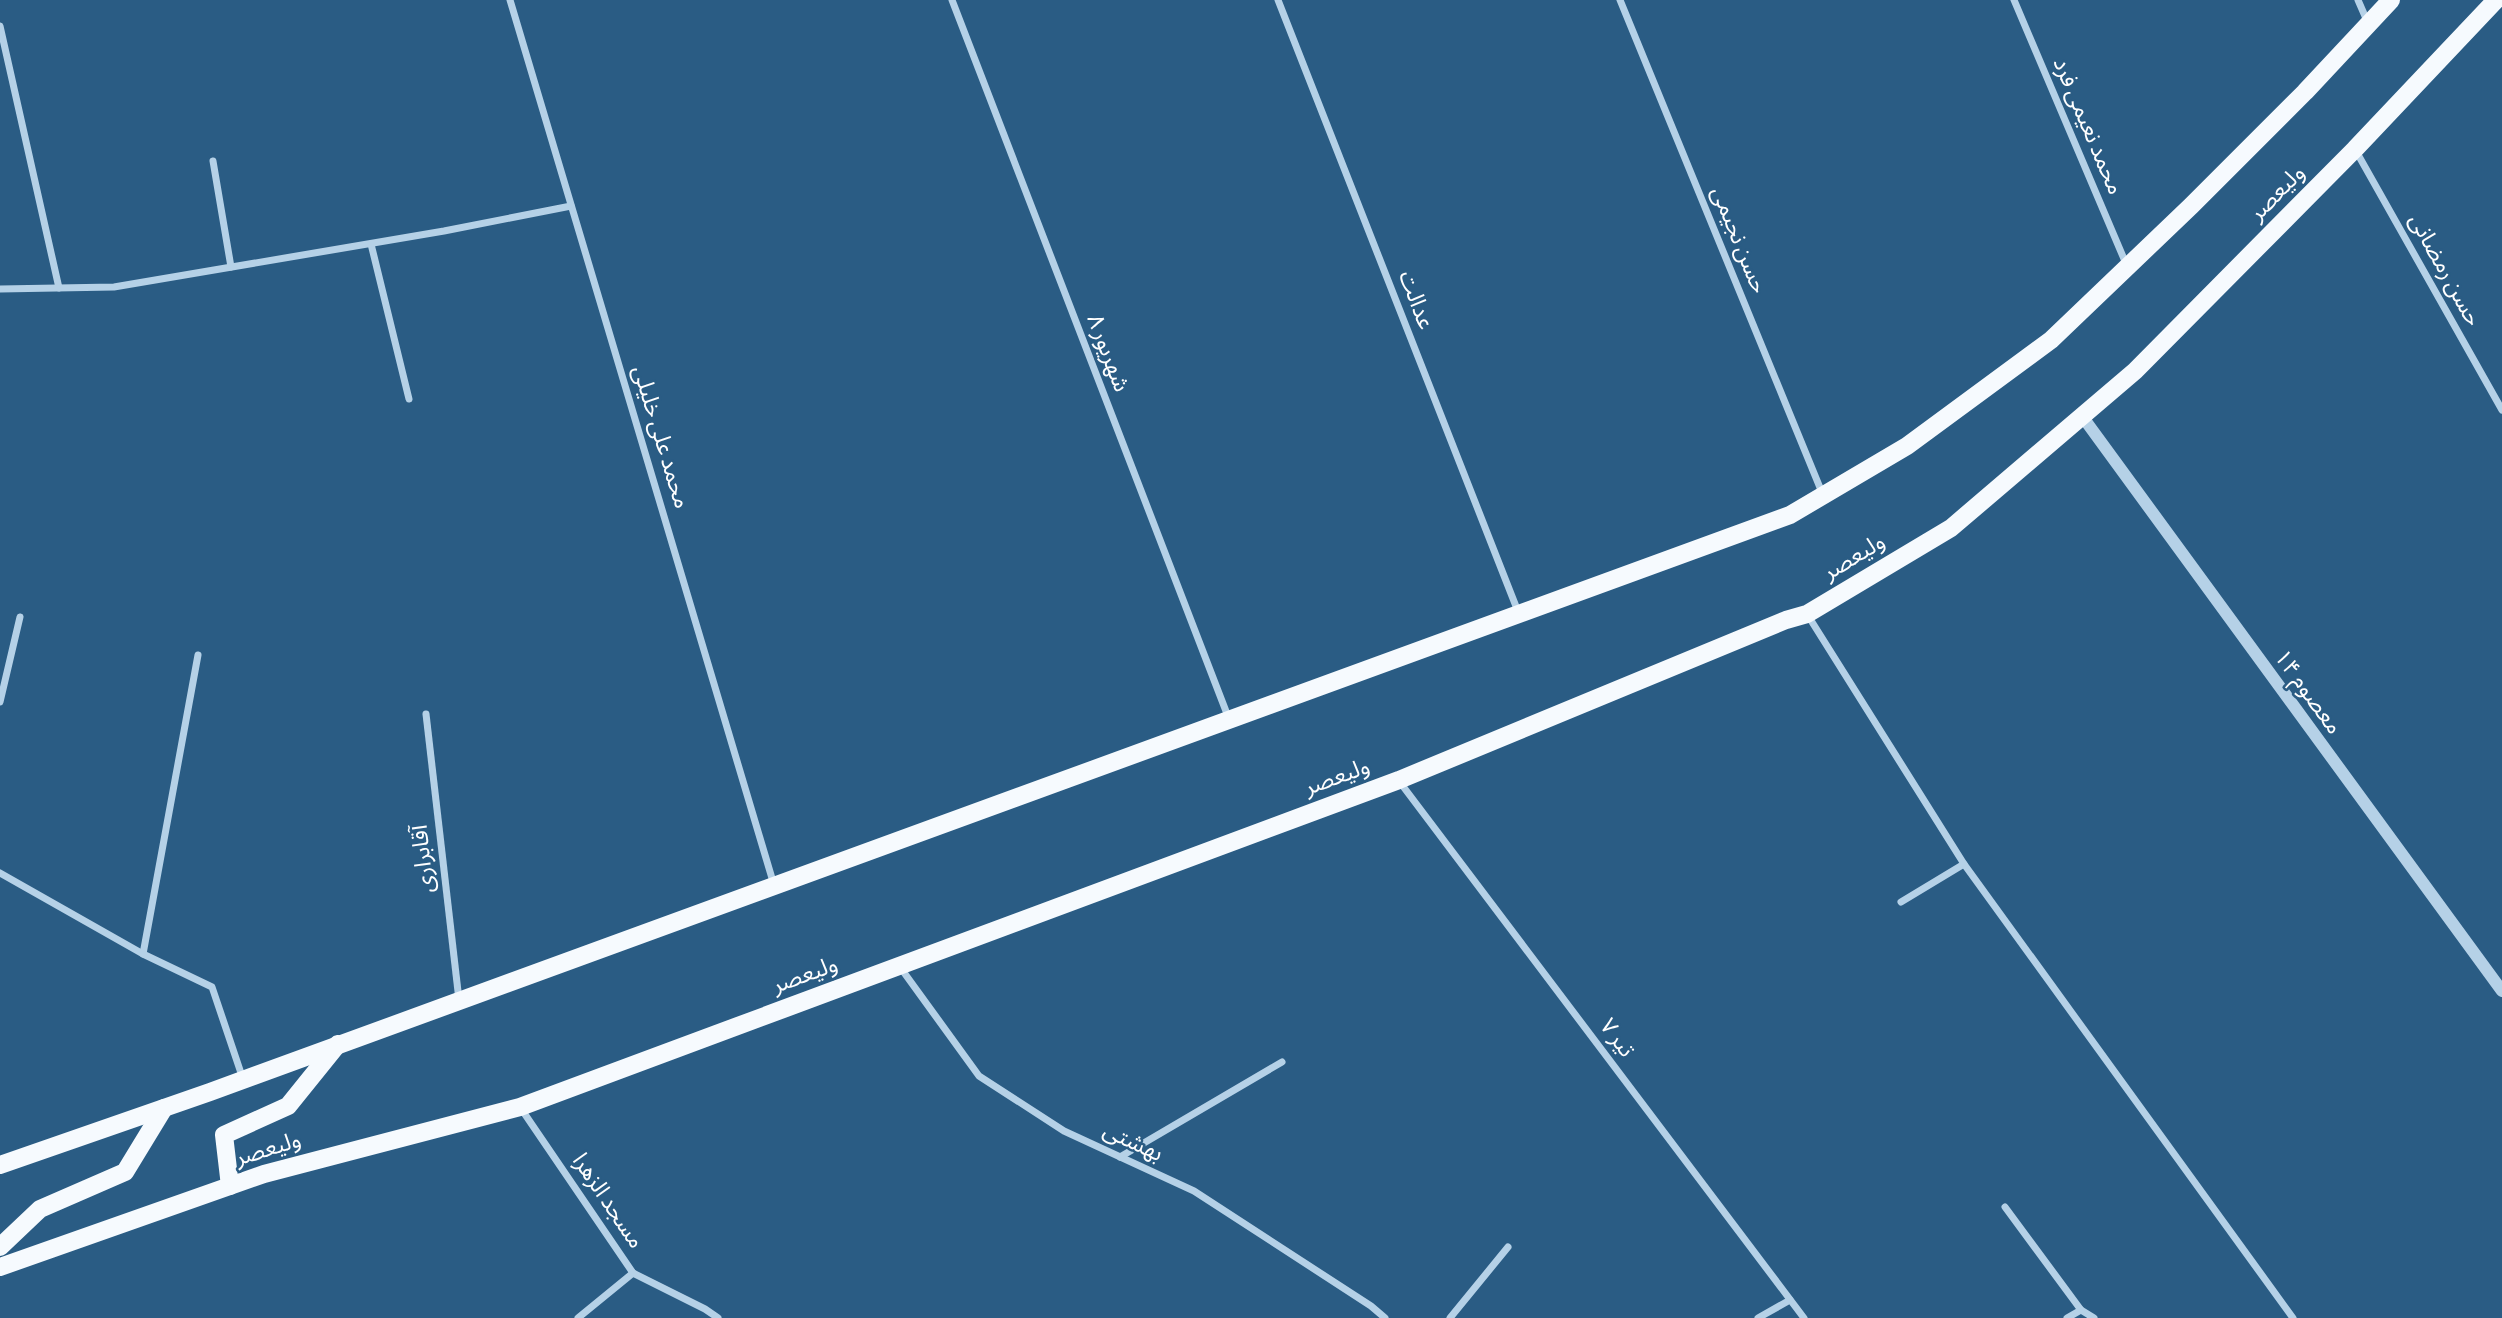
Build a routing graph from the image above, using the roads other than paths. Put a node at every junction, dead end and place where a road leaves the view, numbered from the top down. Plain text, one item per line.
1 (510, 0) edge
2 (952, 0) edge
3 (1278, 0) edge
4 (1620, 0) edge
5 (2014, 0) edge
6 (2358, 0) edge
7 (2391, 0) edge
8 (2496, 0) edge
9 (2369, 24) junction
10 (0, 26) edge
11 (2355, 149) junction
12 (213, 161) dead end
13 (572, 206) junction
14 (371, 244) junction
15 (2128, 266) junction
16 (230, 267) junction
17 (60, 288) junction
18 (0, 289) edge
19 (409, 399) dead end
20 (2502, 410) edge
21 (2082, 416) junction
22 (1824, 495) junction
23 (1519, 614) junction
24 (1807, 614) junction
25 (20, 617) dead end
26 (198, 655) dead end
27 (0, 702) edge
28 (426, 714) dead end
29 (1229, 720) junction
30 (1399, 780) junction
31 (1964, 864) junction
32 (0, 873) edge
33 (774, 886) junction
34 (1900, 902) dead end
35 (143, 954) junction
36 (899, 966) junction
37 (2502, 991) edge
38 (459, 1000) junction
39 (338, 1044) junction
40 (1282, 1062) dead end
41 (243, 1080) junction
42 (520, 1107) junction
43 (164, 1108) junction
44 (1120, 1157) junction
45 (0, 1164) edge
46 (230, 1186) junction
47 (2006, 1207) dead end
48 (0, 1247) edge
49 (1508, 1247) dead end
50 (0, 1268) edge
51 (633, 1273) junction
52 (1790, 1300) junction
53 (2081, 1310) junction
54 (578, 1318) edge
55 (718, 1318) edge
56 (1385, 1318) edge
57 (1450, 1318) edge
58 (1758, 1318) edge
59 (1804, 1318) edge
60 (2067, 1318) edge
61 (2094, 1318) edge
62 (2293, 1318) edge

1 - 13 street, محمد علی خلیلی
2 - 29 street, ۸ شهریور
3 - 23 street, عدالت
4 - 22 street, حسن نجیمی
5 - 15 street, محمد نعیمی فرد
6 - 9 street
7 - 9 main road
8 - 11 main road, ولیعصر
9 - 15 main road
10 - 17 street
11 - 20 street, حسن رمضانی
11 - 21 main road, ولیعصر
12 - 16 street
13 - 14 street
13 - 33 street, محمد علی خلیلی
14 - 16 street
14 - 19 street
15 - 22 main road
16 - 17 street
17 - 18 street
21 - 24 main road, ولیعصر
21 - 37 street, ۱۴ معصوم
22 - 23 main road
23 - 29 main road
24 - 30 main road, ولیعصر
24 - 31 street
25 - 27 street
26 - 35 street
28 - 38 street, آقابراری
29 - 33 main road
30 - 36 main road, ولیعصر
30 - 52 street, ۷ تیر
31 - 34 street
31 - 62 street
32 - 35 street
33 - 38 main road
35 - 41 street
36 - 42 main road, ولیعصر
36 - 44 street, بهشتی
38 - 39 main road
39 - 41 main road
39 - 46 main road
40 - 44 street
41 - 43 main road
42 - 46 main road, ولیعصر
42 - 51 street, مسجد الزهرا
43 - 45 main road
43 - 48 main road
44 - 56 street, بهشتی
46 - 50 main road, ولیعصر
47 - 53 street
49 - 57 street
51 - 54 street
51 - 55 street, مسجد الزهرا
52 - 58 street
52 - 59 street, ۷ تیر
53 - 60 street
53 - 61 street

